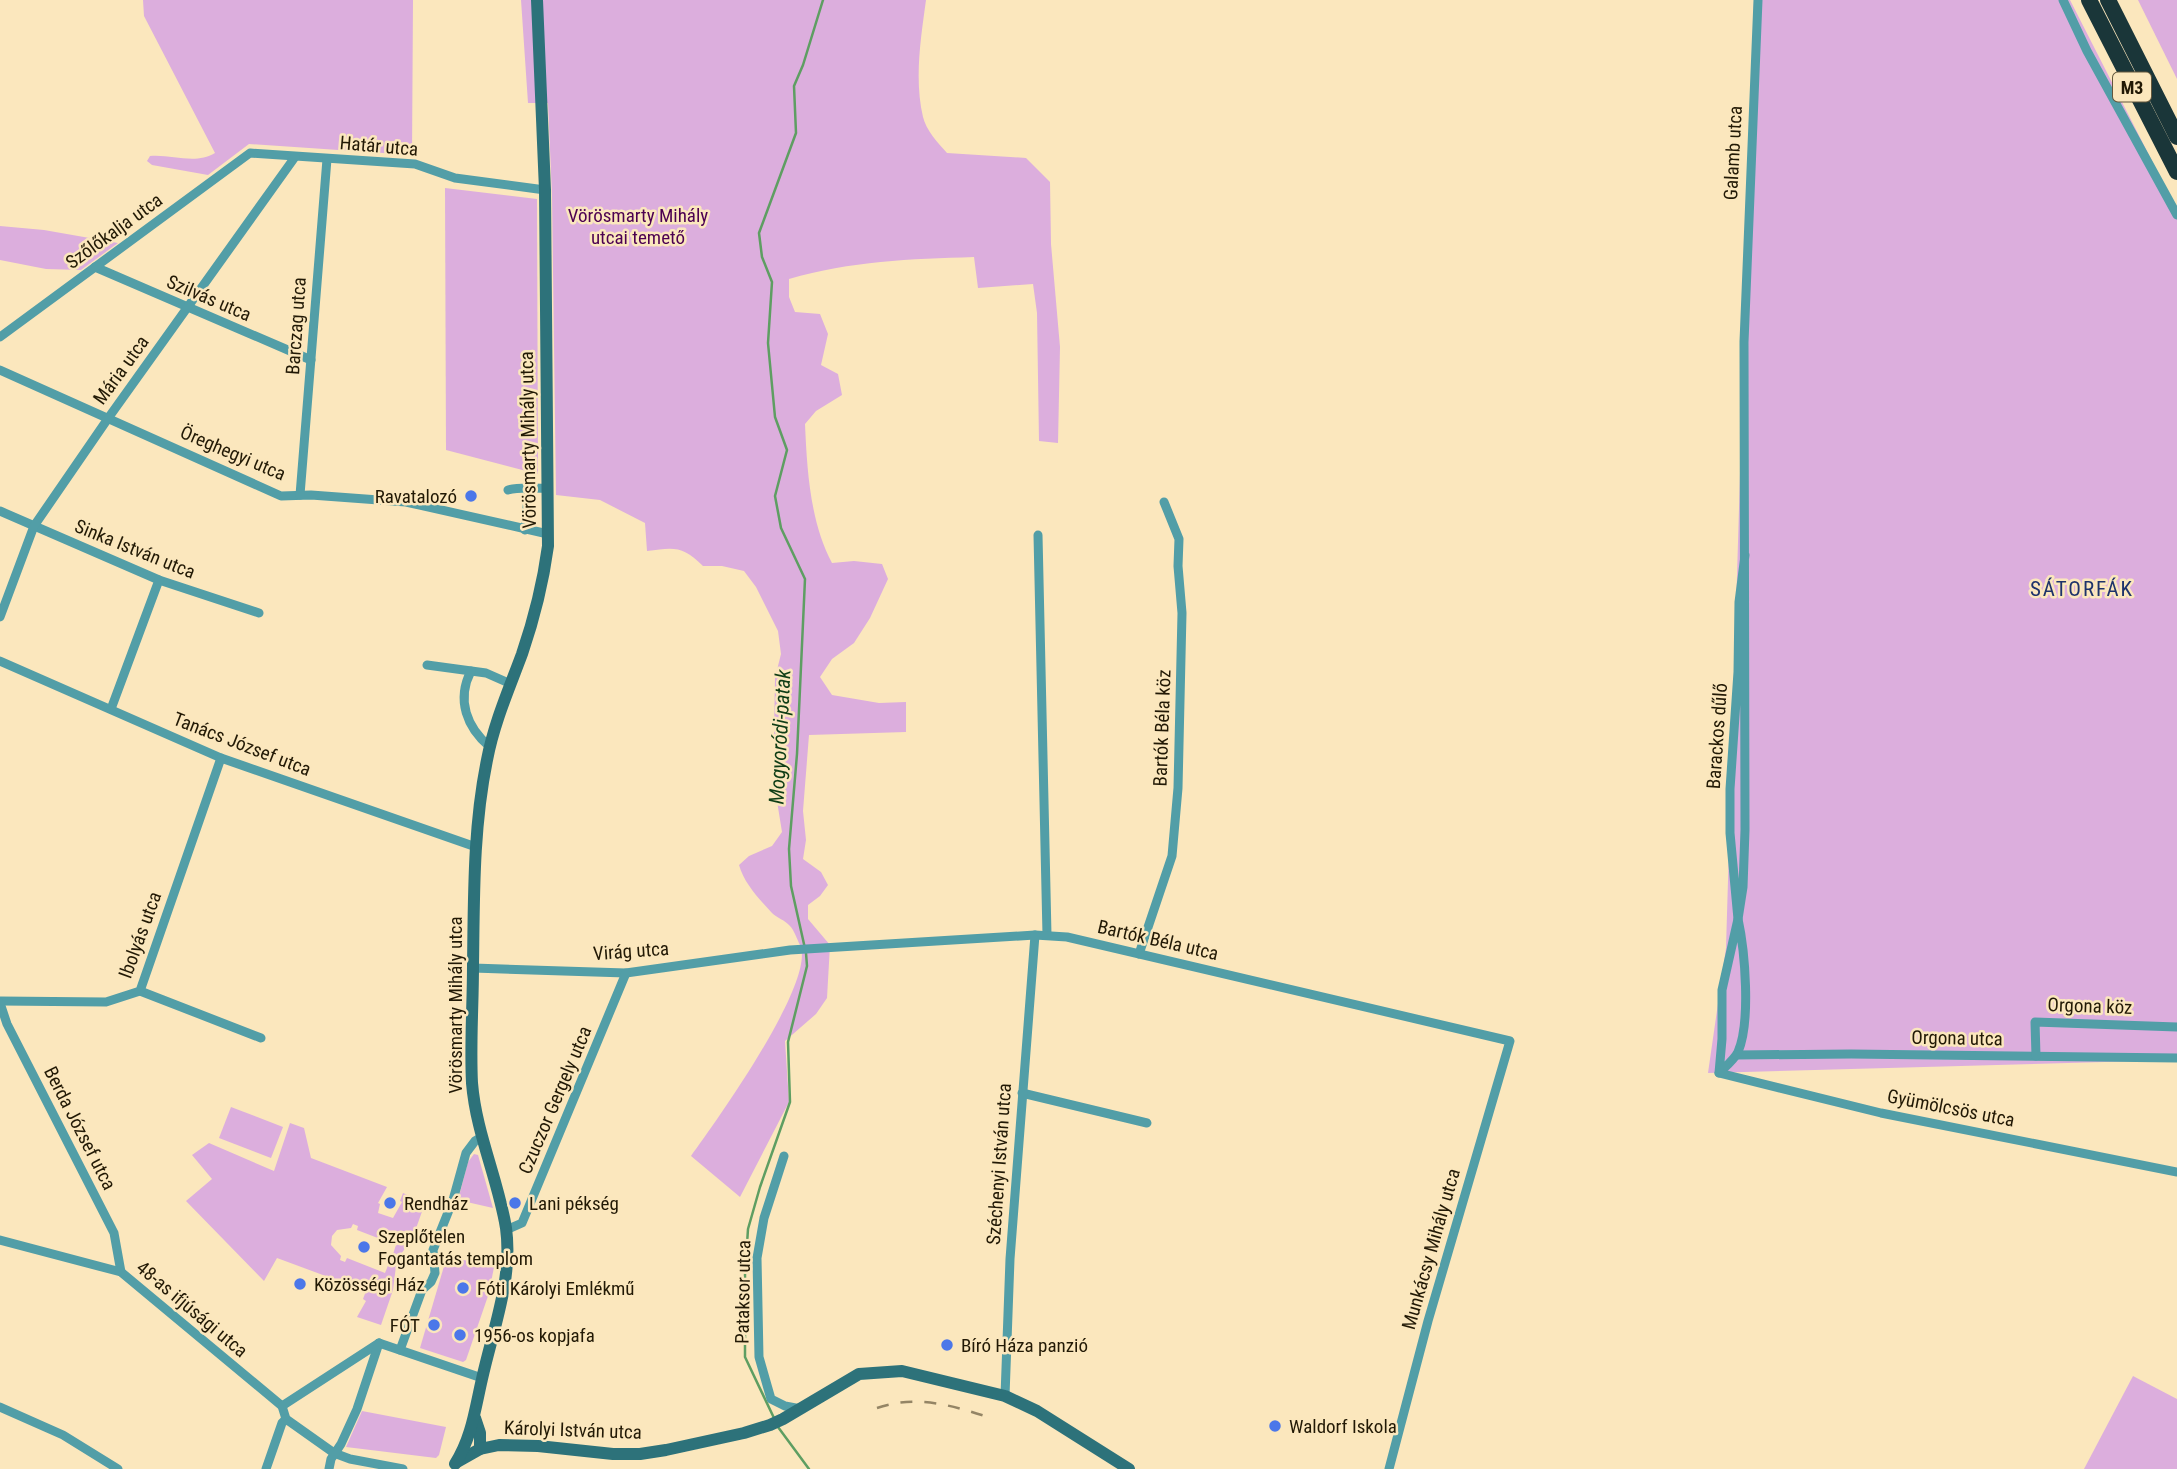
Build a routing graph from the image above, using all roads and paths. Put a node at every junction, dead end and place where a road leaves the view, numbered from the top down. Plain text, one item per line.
1 (537, 0) edge
2 (1758, 0) edge
3 (2063, 0) edge
4 (2089, 0) edge
5 (2108, 0) edge
6 (2177, 137) edge
7 (250, 153) joint
8 (295, 157) junction
9 (327, 159) junction
10 (2177, 172) edge
11 (545, 190) junction
12 (2177, 215) edge
13 (95, 267) junction
14 (187, 308) junction
15 (1746, 309) joint
16 (0, 337) edge
17 (311, 360) junction
18 (0, 370) edge
19 (109, 417) junction
20 (530, 474) dead end
21 (528, 487) junction
22 (548, 488) junction
23 (508, 490) dead end
24 (300, 495) junction
25 (1164, 502) dead end
26 (0, 511) edge
27 (34, 526) junction
28 (525, 530) junction
29 (548, 534) junction
30 (1038, 535) dead end
31 (1745, 555) junction
32 (159, 580) junction
33 (259, 613) dead end
34 (0, 617) edge
35 (0, 661) edge
36 (427, 665) dead end
37 (471, 671) junction
38 (511, 684) junction
39 (111, 709) junction
40 (490, 747) junction
41 (221, 758) junction
42 (476, 848) junction
43 (1738, 919) junction
44 (1035, 935) junction
45 (1047, 935) junction
46 (790, 950) joint
47 (1139, 954) junction
48 (474, 968) junction
49 (626, 973) junction
50 (140, 991) junction
51 (0, 1002) edge
52 (2177, 1027) edge
53 (261, 1038) dead end
54 (1510, 1041) joint
55 (1737, 1055) junction
56 (2036, 1056) junction
57 (2177, 1058) edge
58 (1719, 1073) junction
59 (1022, 1093) junction
60 (1147, 1122) dead end
61 (482, 1137) junction
62 (784, 1156) dead end
63 (2177, 1172) edge
64 (506, 1230) junction
65 (0, 1240) edge
66 (121, 1272) junction
67 (379, 1343) junction
68 (400, 1350) junction
69 (482, 1378) junction
70 (1005, 1396) junction
71 (282, 1406) junction
72 (0, 1408) edge
73 (801, 1409) junction
74 (286, 1419) junction
75 (476, 1425) junction
76 (499, 1445) junction
77 (480, 1449) junction
78 (334, 1453) junction
79 (451, 1466) edge
80 (118, 1469) edge
81 (266, 1469) edge
82 (329, 1469) edge
83 (403, 1469) edge
84 (1129, 1469) edge
85 (1389, 1469) edge

1 - 11 main road, Vörösmarty Mihály utca
2 - 15 street, Galamb utca
3 - 12 street
4 - 10 highway, M3
5 - 6 highway, M3
7 - 8 street, Határ utca
7 - 13 street, Szőlőkalja utca
8 - 9 street, Határ utca
8 - 14 street, Mária utca
9 - 11 street, Határ utca
9 - 17 street, Barczag utca
11 - 22 main road, Vörösmarty Mihály utca
13 - 14 street, Szilvás utca
13 - 16 street, Szőlőkalja utca
14 - 17 street, Szilvás utca
14 - 19 street, Mária utca
15 - 31 street, Barackos dűlő
17 - 24 street, Barczag utca
18 - 19 street, Öreghegyi utca
19 - 24 street, Öreghegyi utca
19 - 27 street, Mária utca
20 - 21 street
21 - 22 street
21 - 23 street
21 - 28 street
22 - 29 main road, Vörösmarty Mihály utca
24 - 28 street, Öreghegyi utca
25 - 47 street, Bartók Béla köz
26 - 27 street, Sinka István utca
27 - 32 street, Sinka István utca
27 - 34 street, Mária utca
28 - 29 street, Öreghegyi utca
29 - 38 main road, Vörösmarty Mihály utca
30 - 45 street
31 - 43 street, Barackos dűlő
31 - 43 street, Barackos dűlő
32 - 33 street, Sinka István utca
32 - 39 street
35 - 39 street, Tanács József utca
36 - 37 street
37 - 38 street
37 - 40 street
38 - 40 main road, Vörösmarty Mihály utca
39 - 41 street, Tanács József utca
40 - 42 main road, Vörösmarty Mihály utca
41 - 42 street, Tanács József utca
41 - 50 street, Ibolyás utca
42 - 48 main road, Vörösmarty Mihály utca
43 - 55 street, Barackos dűlő
43 - 58 street, Barackos dűlő
44 - 45 street, Bartók Béla utca
44 - 46 street, Bartók Béla utca
44 - 59 street, Széchenyi István utca
45 - 47 street, Bartók Béla utca
46 - 49 street, Virág utca
47 - 54 street, Bartók Béla utca
48 - 49 street, Virág utca
48 - 61 main road, Vörösmarty Mihály utca
49 - 64 street, Czuczor Gergely utca
50 - 51 street, Ibolyás utca
50 - 53 street
51 - 66 street, Berda József utca
52 - 56 street, Orgona köz
54 - 85 street, Munkácsy Mihály utca
55 - 56 street, Orgona utca
55 - 58 street
56 - 57 street, Orgona utca
58 - 63 street, Gyümölcsös utca
59 - 60 street
59 - 70 street, Széchenyi István utca
61 - 64 main road, Vörösmarty Mihály utca
61 - 68 street
62 - 73 street, Pataksor utca
64 - 69 main road, Vörösmarty Mihály utca
65 - 66 street, 48-as ifjúsági utca
66 - 71 street, 48-as ifjúsági utca
67 - 68 street
67 - 71 street
67 - 78 street
68 - 69 street
69 - 75 main road, Vörösmarty Mihály utca
70 - 73 main road, Károlyi István utca
70 - 84 main road, Károlyi István utca
71 - 74 street
72 - 80 street
73 - 76 main road, Károlyi István utca
74 - 78 street
74 - 81 street
75 - 76 main road
75 - 77 main road
75 - 79 main road, Vörösmarty Mihály utca
76 - 77 main road, Károlyi István utca
77 - 79 main road, Károlyi István utca
78 - 82 street
78 - 83 street

